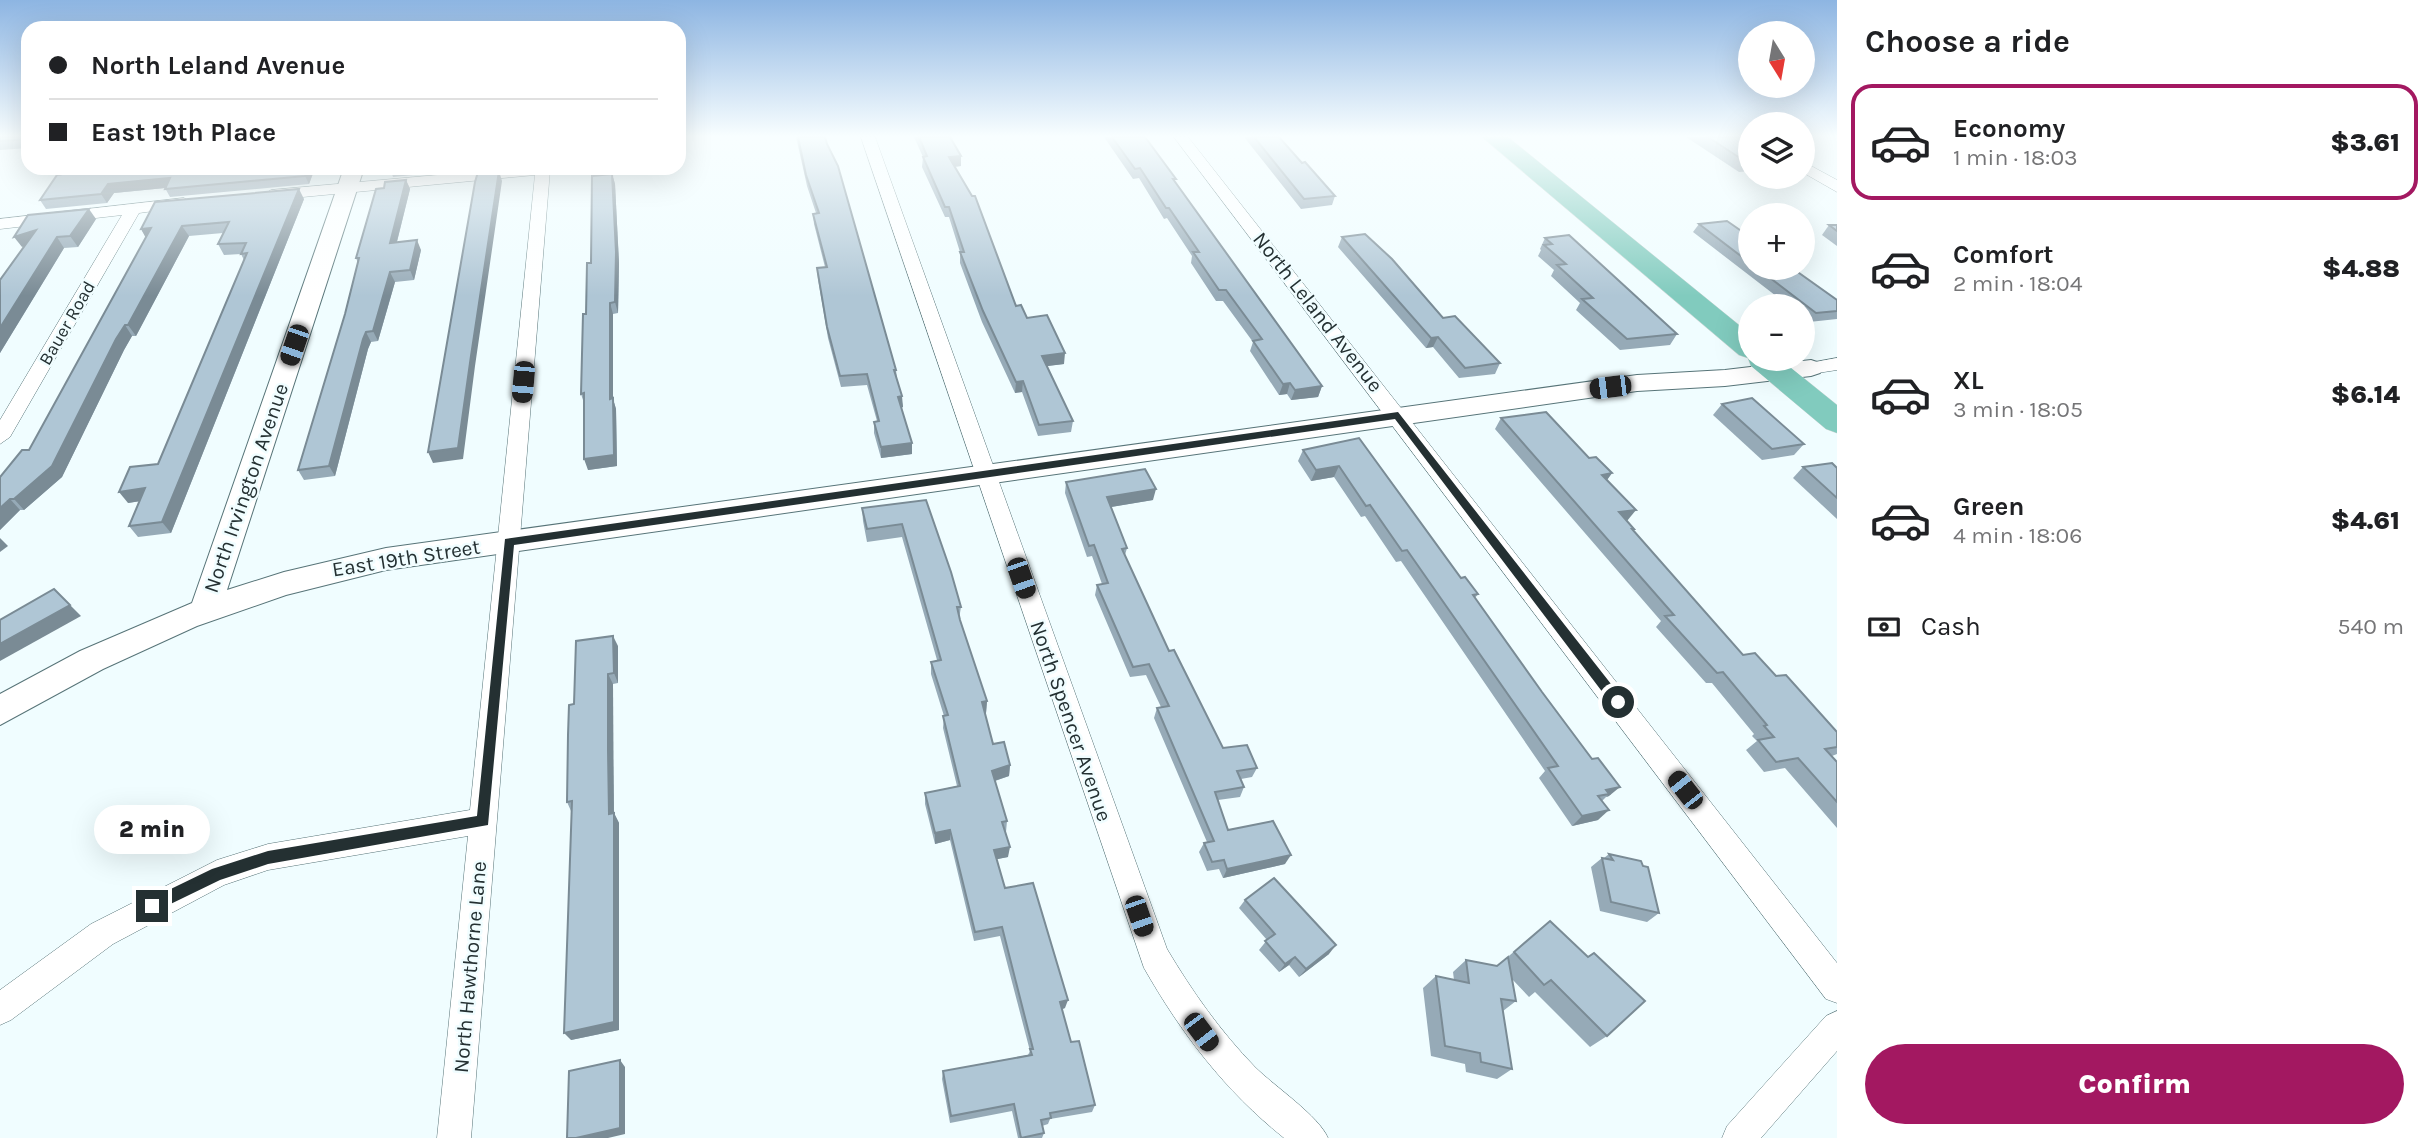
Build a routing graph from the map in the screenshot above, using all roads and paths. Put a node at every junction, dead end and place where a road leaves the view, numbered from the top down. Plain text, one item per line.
1 (289, 190) edge
2 (346, 190) edge
3 (541, 190) edge
4 (887, 190) edge
5 (1223, 190) edge
6 (1559, 190) edge
7 (1590, 190) edge
8 (254, 197) edge
9 (200, 202) edge
10 (134, 208) junction
11 (0, 224) edge
12 (1738, 309) edge
13 (1738, 339) edge
14 (1738, 371) edge
15 (1802, 371) edge
16 (1808, 371) edge
17 (1837, 389) edge
18 (1398, 415) junction
19 (1837, 422) edge
20 (0, 437) edge
21 (984, 474) junction
22 (509, 542) junction
23 (206, 608) junction
24 (0, 711) edge
25 (483, 821) junction
26 (1837, 988) edge
27 (0, 1009) edge
28 (1837, 1027) edge
29 (454, 1138) edge
30 (1311, 1138) edge
31 (1739, 1138) edge

1 - 8 street
2 - 23 street, North Irvington Avenue
3 - 22 street, North Hawthorne Lane
4 - 21 street, North Spencer Avenue
5 - 18 street, North Leland Avenue
6 - 13 main road
7 - 12 main road
9 - 10 street
10 - 11 street
10 - 20 street, Bauer Road
14 - 18 street, East 19th Street
15 - 19 main road
16 - 17 main road
18 - 21 street, East 19th Street
18 - 26 street, North Leland Avenue
21 - 22 street, East 19th Street
21 - 30 street, North Spencer Avenue
22 - 23 street, East 19th Street
22 - 25 street, North Hawthorne Lane
23 - 24 street, East 19th Street
25 - 27 street
25 - 29 street, North Hawthorne Lane
28 - 31 street

